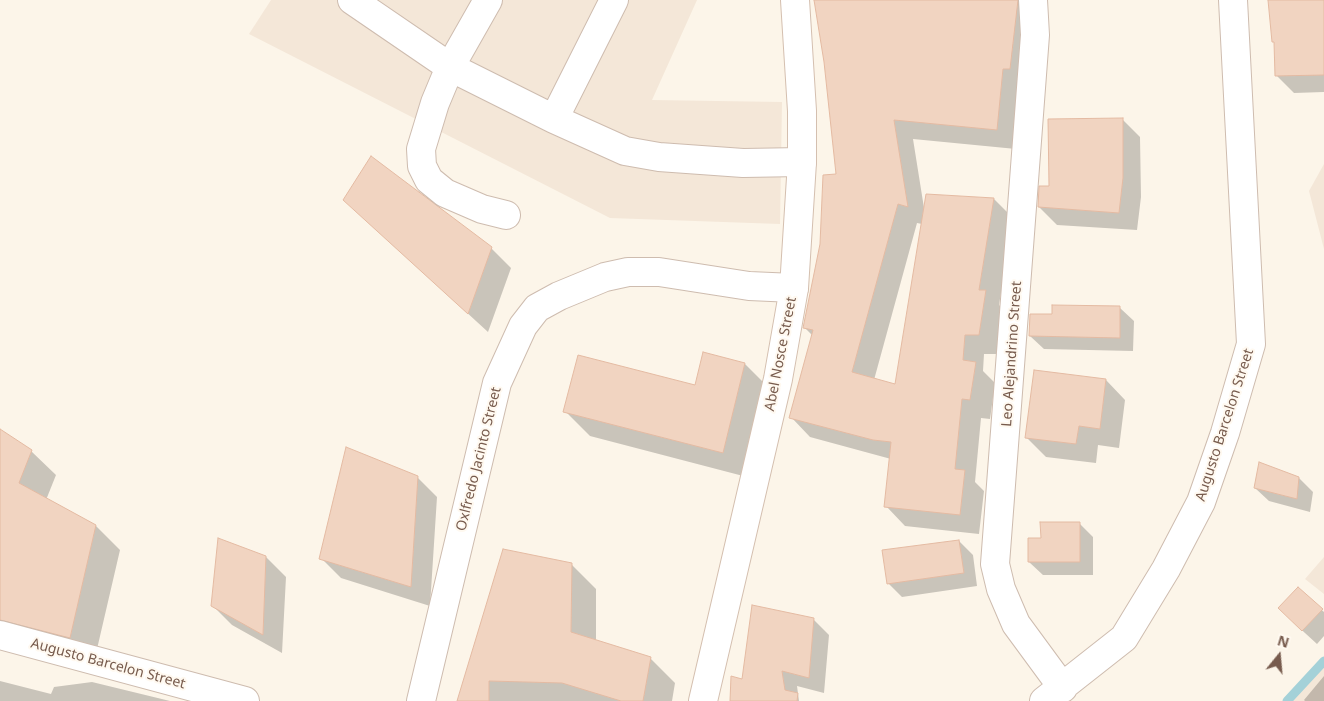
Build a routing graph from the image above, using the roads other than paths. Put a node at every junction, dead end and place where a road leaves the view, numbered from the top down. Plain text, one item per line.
1 (352, 0) edge
2 (488, 0) edge
3 (614, 0) edge
4 (795, 0) edge
5 (1033, 0) edge
6 (1232, 0) edge
7 (450, 67) junction
8 (554, 119) junction
9 (802, 162) junction
10 (506, 215) dead end
11 (794, 288) junction
12 (0, 635) edge
13 (1054, 694) edge
14 (245, 701) edge
15 (421, 701) edge
16 (703, 701) edge

1 - 7 street
2 - 7 street
3 - 8 street
4 - 9 street, Abel Nosce Street
5 - 13 street, Leo Alejandrino Street
6 - 13 street, Augusto Barcelon Street
7 - 8 street
7 - 10 street
8 - 9 street
9 - 11 street, Abel Nosce Street
11 - 15 street, Oxlfredo Jacinto Street
11 - 16 street, Abel Nosce Street
12 - 14 street, Augusto Barcelon Street

